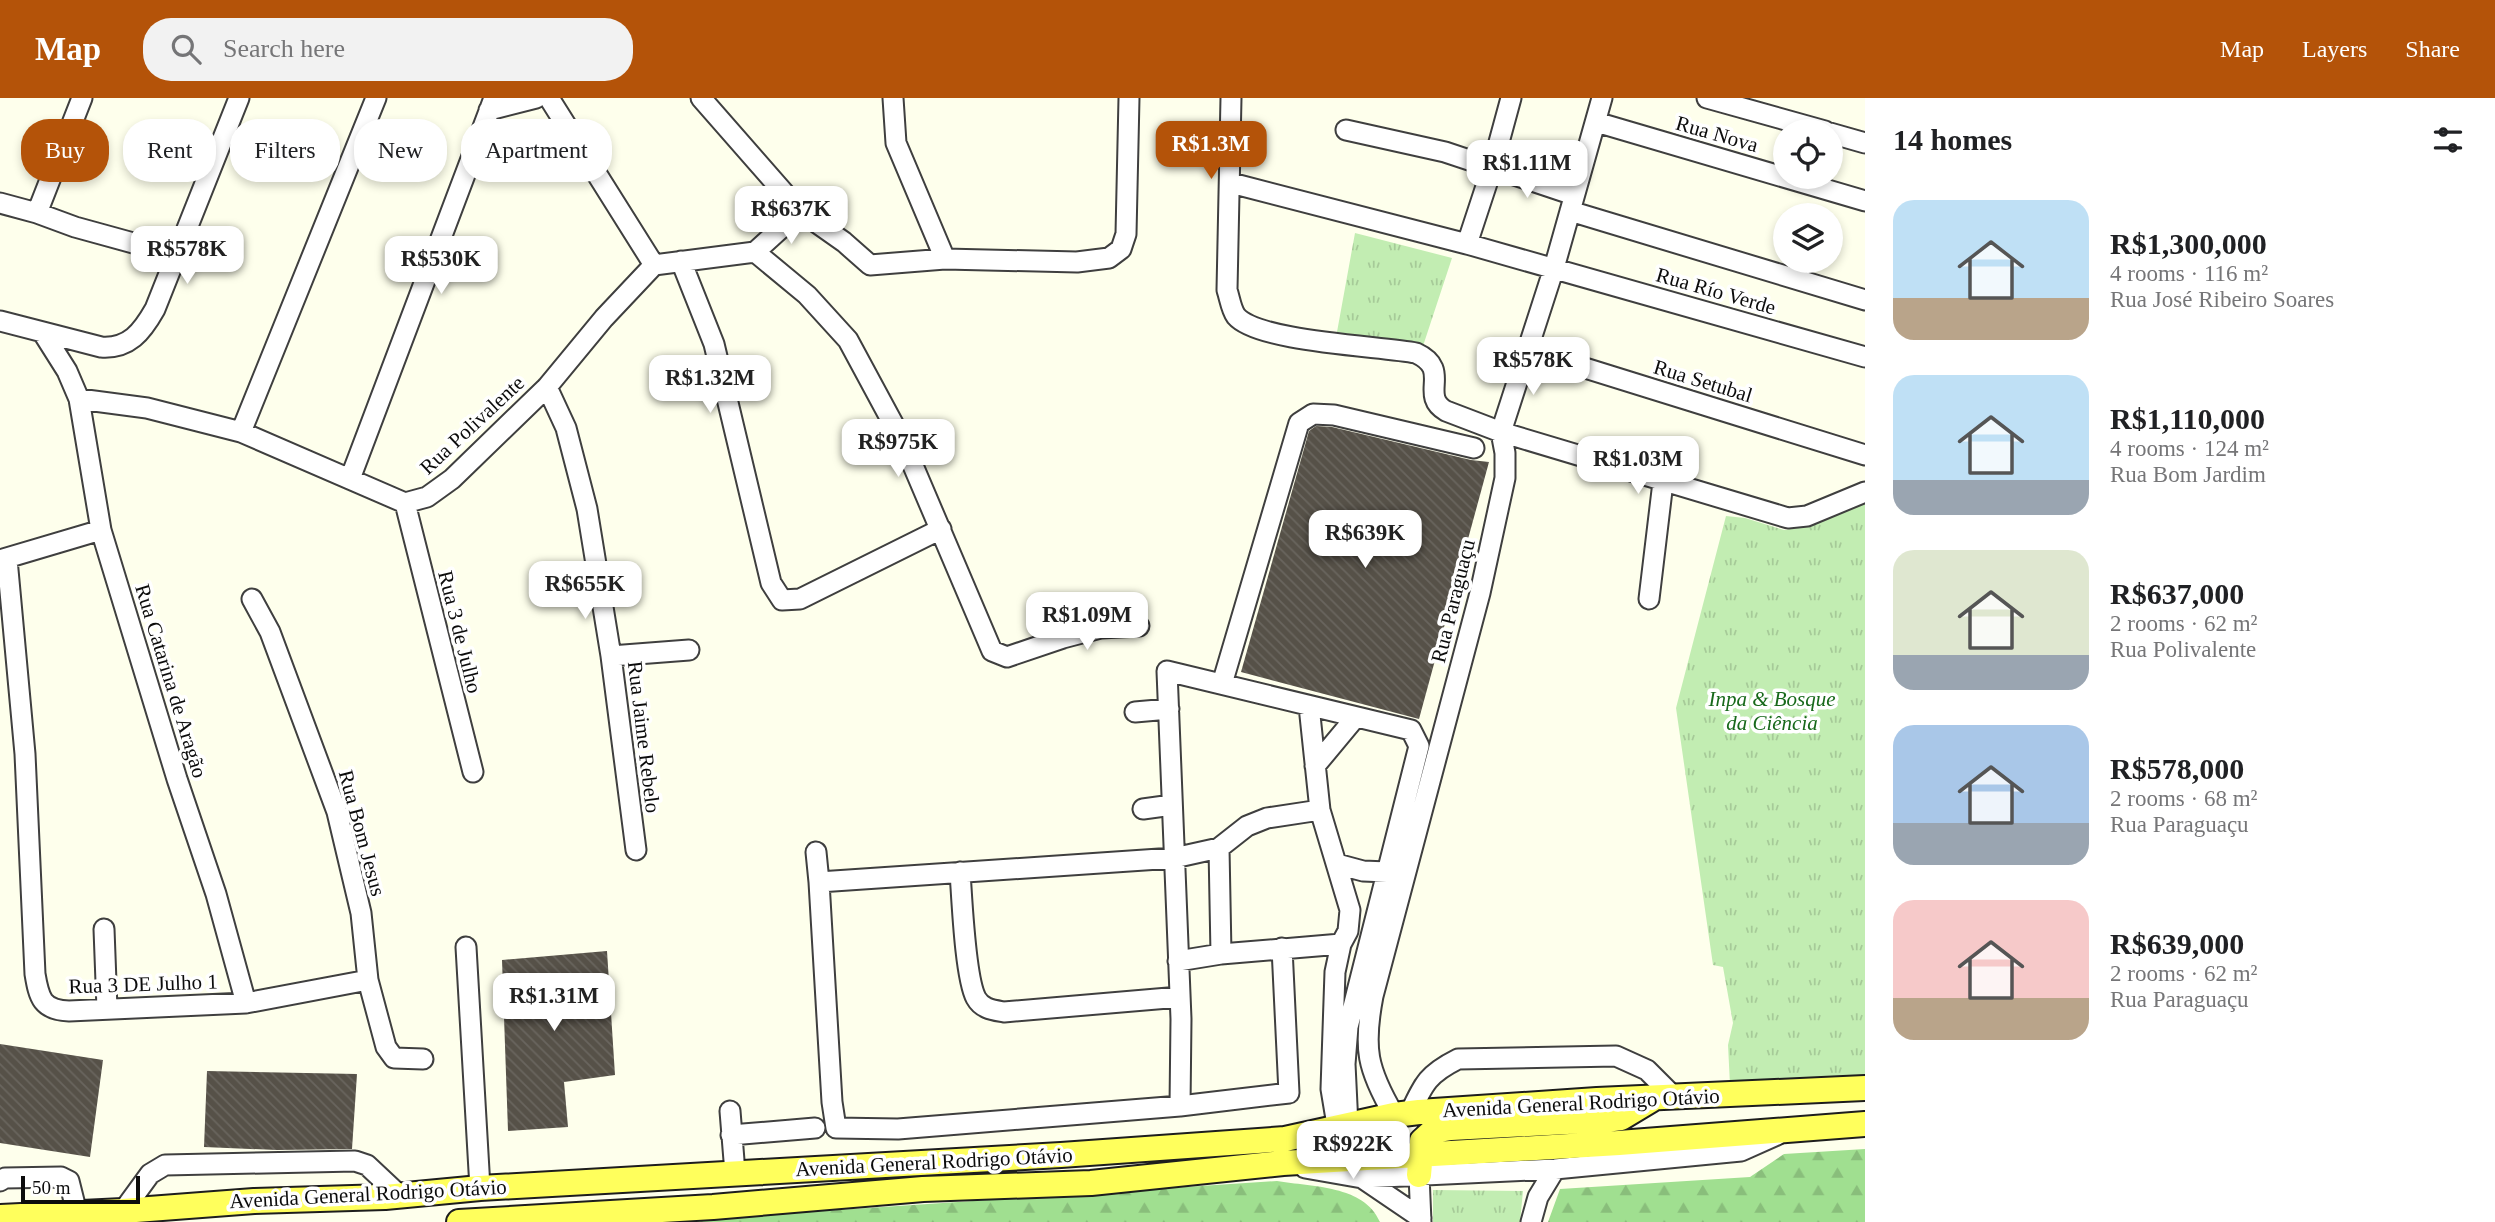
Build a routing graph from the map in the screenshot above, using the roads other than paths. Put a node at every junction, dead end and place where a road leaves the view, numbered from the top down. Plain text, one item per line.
1 (82, 98) edge
2 (239, 98) edge
3 (376, 98) edge
4 (536, 98) edge
5 (549, 98) edge
6 (701, 98) edge
7 (892, 98) edge
8 (1129, 98) edge
9 (1231, 98) edge
10 (1511, 98) edge
11 (1602, 98) edge
12 (1707, 98) edge
13 (492, 104) edge
14 (1782, 119) edge
15 (1596, 122) junction
16 (1346, 130) dead end
17 (1843, 137) edge
18 (1865, 143) edge
19 (1493, 168) junction
20 (1231, 183) junction
21 (1865, 201) edge
22 (0, 203) edge
23 (1572, 203) junction
24 (800, 211) junction
25 (37, 213) junction
26 (1467, 244) junction
27 (155, 249) dead end
28 (755, 252) junction
29 (945, 259) junction
30 (681, 261) junction
31 (654, 265) junction
32 (1554, 268) junction
33 (1865, 300) edge
34 (0, 321) edge
35 (43, 333) junction
36 (1527, 350) junction
37 (1865, 357) edge
38 (547, 387) junction
39 (79, 400) junction
40 (241, 432) junction
41 (1501, 432) junction
42 (1474, 448) dead end
43 (1865, 455) edge
44 (350, 479) junction
45 (1663, 482) junction
46 (1865, 492) edge
47 (405, 503) junction
48 (941, 529) junction
49 (101, 530) junction
50 (4, 560) edge
51 (252, 599) dead end
52 (1649, 599) dead end
53 (1139, 626) dead end
54 (689, 650) dead end
55 (611, 656) junction
56 (1222, 684) junction
57 (1309, 706) junction
58 (1168, 709) junction
59 (1135, 712) dead end
60 (1355, 718) junction
61 (1315, 766) junction
62 (473, 772) dead end
63 (1172, 805) junction
64 (1143, 809) dead end
65 (1320, 810) junction
66 (1219, 848) junction
67 (636, 850) dead end
68 (816, 852) dead end
69 (1174, 858) junction
70 (1337, 864) junction
71 (960, 872) junction
72 (1387, 872) junction
73 (818, 881) junction
74 (104, 929) dead end
75 (1341, 944) junction
76 (466, 947) dead end
77 (1282, 948) junction
78 (1221, 954) junction
79 (1178, 961) junction
80 (368, 980) junction
81 (1180, 997) junction
82 (246, 1003) junction
83 (107, 1009) junction
84 (423, 1059) dead end
85 (1865, 1088) edge
86 (1663, 1098) junction
87 (1180, 1106) junction
88 (730, 1111) dead end
89 (1402, 1114) junction
90 (1865, 1124) edge
91 (1343, 1127) junction
92 (815, 1128) dead end
93 (1791, 1128) junction
94 (731, 1135) junction
95 (1283, 1163) junction
96 (1420, 1165) junction
97 (1555, 1169) junction
98 (735, 1173) junction
99 (1362, 1178) junction
100 (0, 1181) edge
101 (480, 1188) junction
102 (399, 1195) junction
103 (123, 1212) junction
104 (77, 1213) junction
105 (0, 1217) edge
106 (1421, 1220) edge
107 (459, 1222) edge
108 (1531, 1222) edge

1 - 25 street
2 - 35 street
3 - 40 street
4 - 13 street
5 - 31 street
6 - 24 street
7 - 29 street
8 - 29 street
9 - 20 street
10 - 19 street
11 - 15 street, Rua Paraguaçu
12 - 14 street
13 - 44 street
15 - 21 street, Rua Nova
15 - 23 street, Rua Paraguaçu
16 - 19 street
17 - 18 street
19 - 23 street
19 - 26 street
20 - 26 street, Rua Río Verde
20 - 41 street
22 - 25 street
23 - 32 street, Rua Paraguaçu
23 - 33 street
24 - 28 street
24 - 29 street
25 - 27 street
26 - 32 street, Rua Río Verde
28 - 30 street
28 - 48 street
30 - 31 street
30 - 48 street
31 - 38 street, Rua Polivalente
32 - 36 street, Rua Paraguaçu
32 - 37 street, Rua Río Verde
34 - 35 street
35 - 39 street, Rua Catarina de Aragão
36 - 41 street, Rua Paraguaçu
36 - 43 street, Rua Setubal
38 - 47 street, Rua Polivalente
38 - 55 street, Rua Jaime Rebelo
39 - 40 street
39 - 49 street, Rua Catarina de Aragão
40 - 44 street
41 - 45 street
41 - 89 street, Rua Paraguaçu
42 - 56 street
44 - 47 street
45 - 46 street
45 - 52 street
47 - 62 street, Rua 3 de Julho
48 - 53 street
49 - 50 street
49 - 82 street, Rua Catarina de Aragão
50 - 83 street, Rua 3 DE Julho 1
51 - 80 street, Rua Bom Jesus
54 - 55 street
55 - 67 street, Rua Jaime Rebelo
56 - 57 street
56 - 58 street
57 - 60 street
57 - 61 street
58 - 59 street
58 - 63 street
60 - 61 street
60 - 72 street
61 - 65 street
63 - 64 street
63 - 69 street
65 - 66 street
65 - 70 street
66 - 69 street
66 - 78 street
68 - 73 street
69 - 71 street
69 - 79 street
70 - 72 street
70 - 75 street
71 - 73 street
71 - 81 street
72 - 91 street
73 - 87 street
74 - 83 street
75 - 77 street
75 - 91 street
76 - 101 street
77 - 78 street
77 - 87 street
78 - 79 street
79 - 81 street
80 - 82 street, Rua 3 DE Julho 1
80 - 84 street, Rua Bom Jesus
81 - 87 street
82 - 83 street, Rua 3 DE Julho 1
85 - 86 main road, Avenida General Rodrigo Otávio
86 - 89 main road, Avenida General Rodrigo Otávio
86 - 89 street
86 - 96 main road
88 - 94 street
89 - 91 main road, Avenida General Rodrigo Otávio
90 - 93 main road, Avenida General Rodrigo Otávio
91 - 98 main road, Avenida General Rodrigo Otávio
92 - 94 street
93 - 96 main road, Avenida General Rodrigo Otávio
93 - 97 street, Avenida General Rodrigo Otávio
94 - 98 street
95 - 96 main road, Avenida General Rodrigo Otávio
95 - 99 street, Avenida General Rodrigo Otávio
95 - 107 main road, Avenida General Rodrigo Otávio
96 - 97 street, Avenida General Rodrigo Otávio
96 - 99 street, Avenida General Rodrigo Otávio
96 - 106 street
97 - 108 street
98 - 101 main road, Avenida General Rodrigo Otávio
99 - 106 street
100 - 104 street
101 - 102 main road, Avenida General Rodrigo Otávio
102 - 103 main road, Avenida General Rodrigo Otávio
102 - 103 street
103 - 104 main road, Avenida General Rodrigo Otávio
104 - 105 main road, Avenida General Rodrigo Otávio

